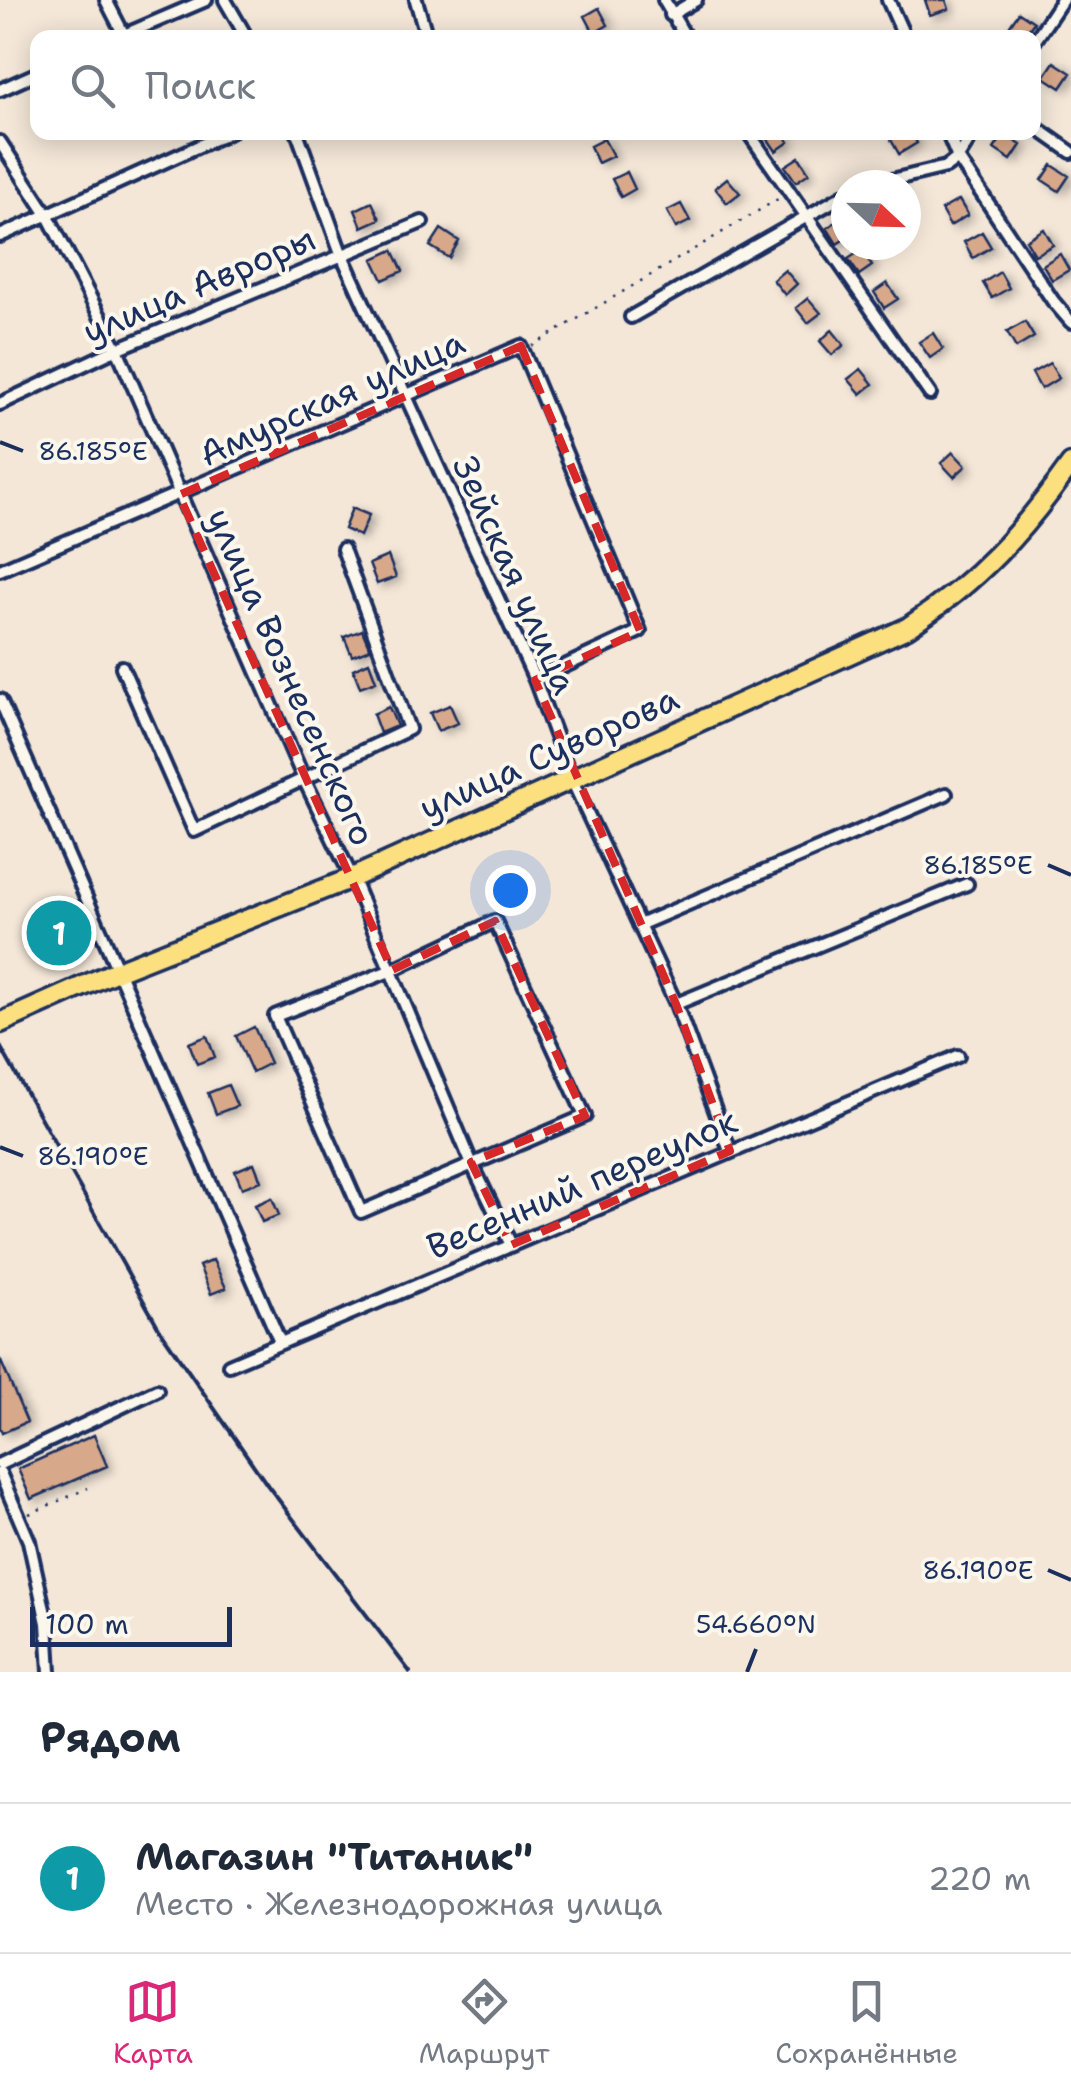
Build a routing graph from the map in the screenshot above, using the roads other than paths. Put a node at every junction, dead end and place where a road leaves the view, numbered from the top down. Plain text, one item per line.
1 (106, 0) edge
2 (206, 0) edge
3 (225, 0) edge
4 (416, 0) edge
5 (664, 0) edge
6 (696, 0) edge
7 (888, 0) edge
8 (1062, 0) edge
9 (671, 14) junction
10 (118, 30) edge
11 (134, 30) edge
12 (242, 30) edge
13 (424, 30) edge
14 (681, 30) edge
15 (901, 30) edge
16 (1041, 32) edge
17 (30, 77) edge
18 (0, 90) edge
19 (1041, 131) edge
20 (213, 140) edge
21 (300, 140) edge
22 (753, 140) edge
23 (950, 140) edge
24 (969, 140) edge
25 (0, 142) edge
26 (1071, 152) edge
27 (958, 158) junction
28 (921, 173) edge
29 (831, 204) edge
30 (48, 216) junction
31 (806, 220) junction
32 (422, 222) dead end
33 (0, 236) edge
34 (341, 253) junction
35 (632, 317) dead end
36 (1071, 322) edge
37 (117, 348) junction
38 (930, 394) dead end
39 (404, 398) junction
40 (0, 404) edge
41 (1071, 464) edge
42 (179, 495) junction
43 (343, 548) dead end
44 (0, 570) edge
45 (122, 668) dead end
46 (536, 680) junction
47 (0, 700) edge
48 (304, 777) junction
49 (571, 778) junction
50 (946, 794) dead end
51 (352, 878) junction
52 (967, 884) dead end
53 (638, 925) junction
54 (392, 970) junction
55 (118, 971) junction
56 (676, 1004) junction
57 (0, 1023) edge
58 (958, 1056) dead end
59 (730, 1152) junction
60 (472, 1162) junction
61 (511, 1245) junction
62 (280, 1342) junction
63 (229, 1365) dead end
64 (157, 1390) dead end
65 (0, 1464) edge
66 (0, 1473) edge
67 (50, 1672) edge

1 - 10 street
2 - 11 street
3 - 12 street
4 - 13 street
5 - 9 street
6 - 9 street
7 - 15 street
8 - 16 street
9 - 14 street
17 - 18 street
19 - 26 street
20 - 30 street
21 - 34 street, Зейская улица
22 - 31 street
23 - 27 street
24 - 27 street
25 - 30 street, улица Вознесенского
27 - 28 street
27 - 36 street
29 - 31 street
30 - 33 street
30 - 37 street, улица Вознесенского
31 - 35 street
31 - 38 street
32 - 34 street, улица Авроры
34 - 37 street, улица Авроры
34 - 39 street, Зейская улица
37 - 40 street, улица Авроры
37 - 42 street, улица Вознесенского
39 - 42 street, Амурская улица
39 - 46 street, Зейская улица
39 - 46 street, Амурская улица
41 - 49 main road, улица Суворова
42 - 44 street, Амурская улица
42 - 48 street, улица Вознесенского
43 - 48 street
45 - 48 street
46 - 49 street, Зейская улица
47 - 55 street
48 - 51 street, улица Вознесенского
49 - 51 main road, улица Суворова
49 - 53 street, Зейская улица
50 - 53 street
51 - 54 street, улица Вознесенского
51 - 55 main road, улица Суворова
52 - 56 street
53 - 56 street, Зейская улица
54 - 60 street, улица Вознесенского
54 - 60 street
54 - 60 street
55 - 57 main road, улица Суворова
55 - 62 street
56 - 59 street, Зейская улица
58 - 59 street, Весенний переулок
59 - 61 street, Весенний переулок
60 - 61 street, улица Вознесенского
61 - 62 street, Весенний переулок
62 - 63 street, Весенний переулок
64 - 65 street
66 - 67 street

